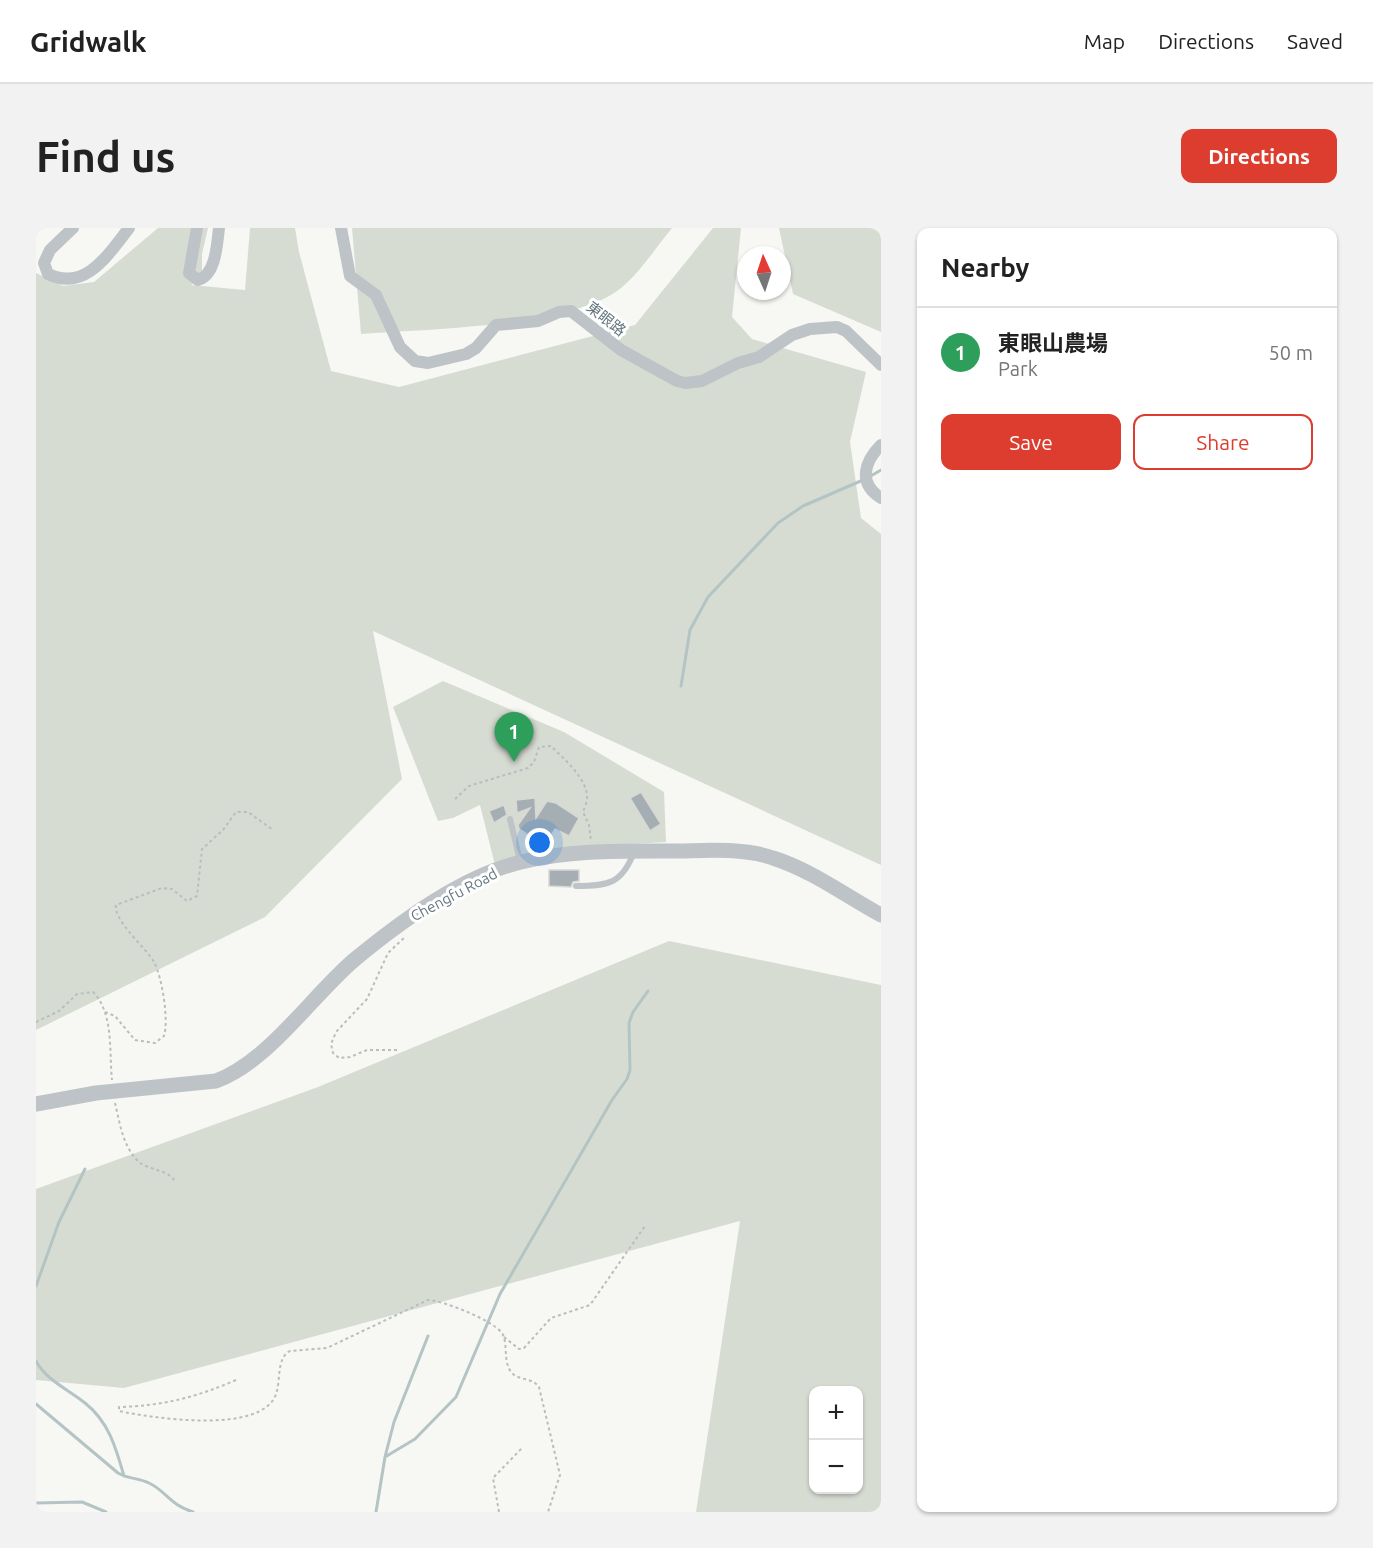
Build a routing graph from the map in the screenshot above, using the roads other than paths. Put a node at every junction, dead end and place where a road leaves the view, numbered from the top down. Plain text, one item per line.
1 (73, 228) edge
2 (129, 228) edge
3 (198, 228) edge
4 (219, 228) edge
5 (341, 228) edge
6 (881, 365) edge
7 (881, 445) edge
8 (881, 498) edge
9 (510, 819) dead end
10 (634, 851) junction
11 (520, 862) junction
12 (576, 886) dead end
13 (881, 915) edge
14 (36, 1104) edge

1 - 2 street
3 - 4 street
5 - 6 street, 東眼路
7 - 8 street
9 - 11 lane
10 - 11 street, Chengfu Road
10 - 12 lane
10 - 13 street, Chengfu Road
11 - 14 street, Chengfu Road

